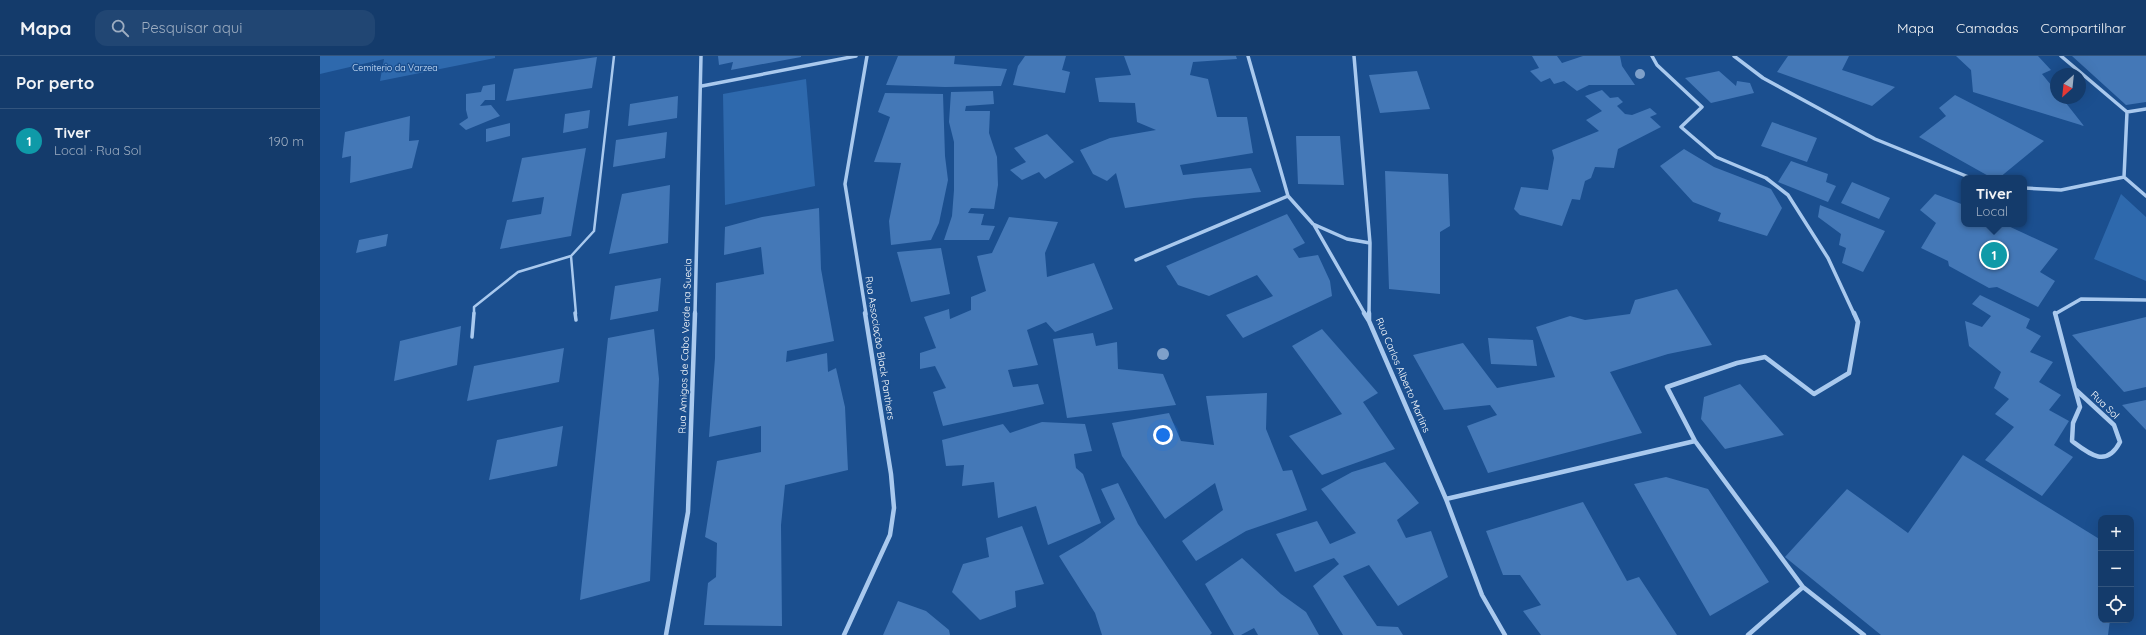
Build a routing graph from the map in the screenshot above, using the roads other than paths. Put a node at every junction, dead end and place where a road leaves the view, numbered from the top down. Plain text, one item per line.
1 (614, 56) edge
2 (701, 56) edge
3 (856, 56) edge
4 (867, 56) edge
5 (1248, 56) edge
6 (1354, 56) edge
7 (1652, 56) edge
8 (1734, 56) edge
9 (2061, 56) edge
10 (702, 86) junction
11 (2146, 109) edge
12 (2127, 112) junction
13 (1964, 175) edge
14 (2124, 177) junction
15 (2027, 188) edge
16 (1288, 196) junction
17 (2146, 196) edge
18 (1314, 224) junction
19 (1370, 243) junction
20 (571, 256) junction
21 (1136, 260) dead end
22 (2146, 300) edge
23 (576, 320) dead end
24 (1369, 321) junction
25 (472, 337) dead end
26 (2075, 389) junction
27 (1695, 441) junction
28 (1446, 499) junction
29 (1803, 588) junction
30 (666, 635) edge
31 (844, 635) edge
32 (1505, 635) edge
33 (1748, 635) edge
34 (1864, 635) edge

1 - 20 lane
2 - 10 street, Rua Amigos de Cabo Verde na Suecia
3 - 10 street
4 - 31 street, Rua Associação Black Panthers
5 - 16 street
6 - 19 street, Rua Carlos Alberto Martins
7 - 27 street
8 - 13 street
9 - 12 street
10 - 30 street, Rua Amigos de Cabo Verde na Suecia
11 - 12 street
12 - 14 street
14 - 15 street
14 - 17 street
16 - 18 street
16 - 21 street
18 - 19 street
18 - 24 street
19 - 24 street, Rua Carlos Alberto Martins
20 - 23 lane
20 - 25 lane
22 - 26 street, Rua Sol
24 - 28 street, Rua Carlos Alberto Martins
26 - 26 street, Rua Sol
27 - 28 street
27 - 29 street
28 - 32 street, Rua Carlos Alberto Martins
29 - 33 street
29 - 34 street

